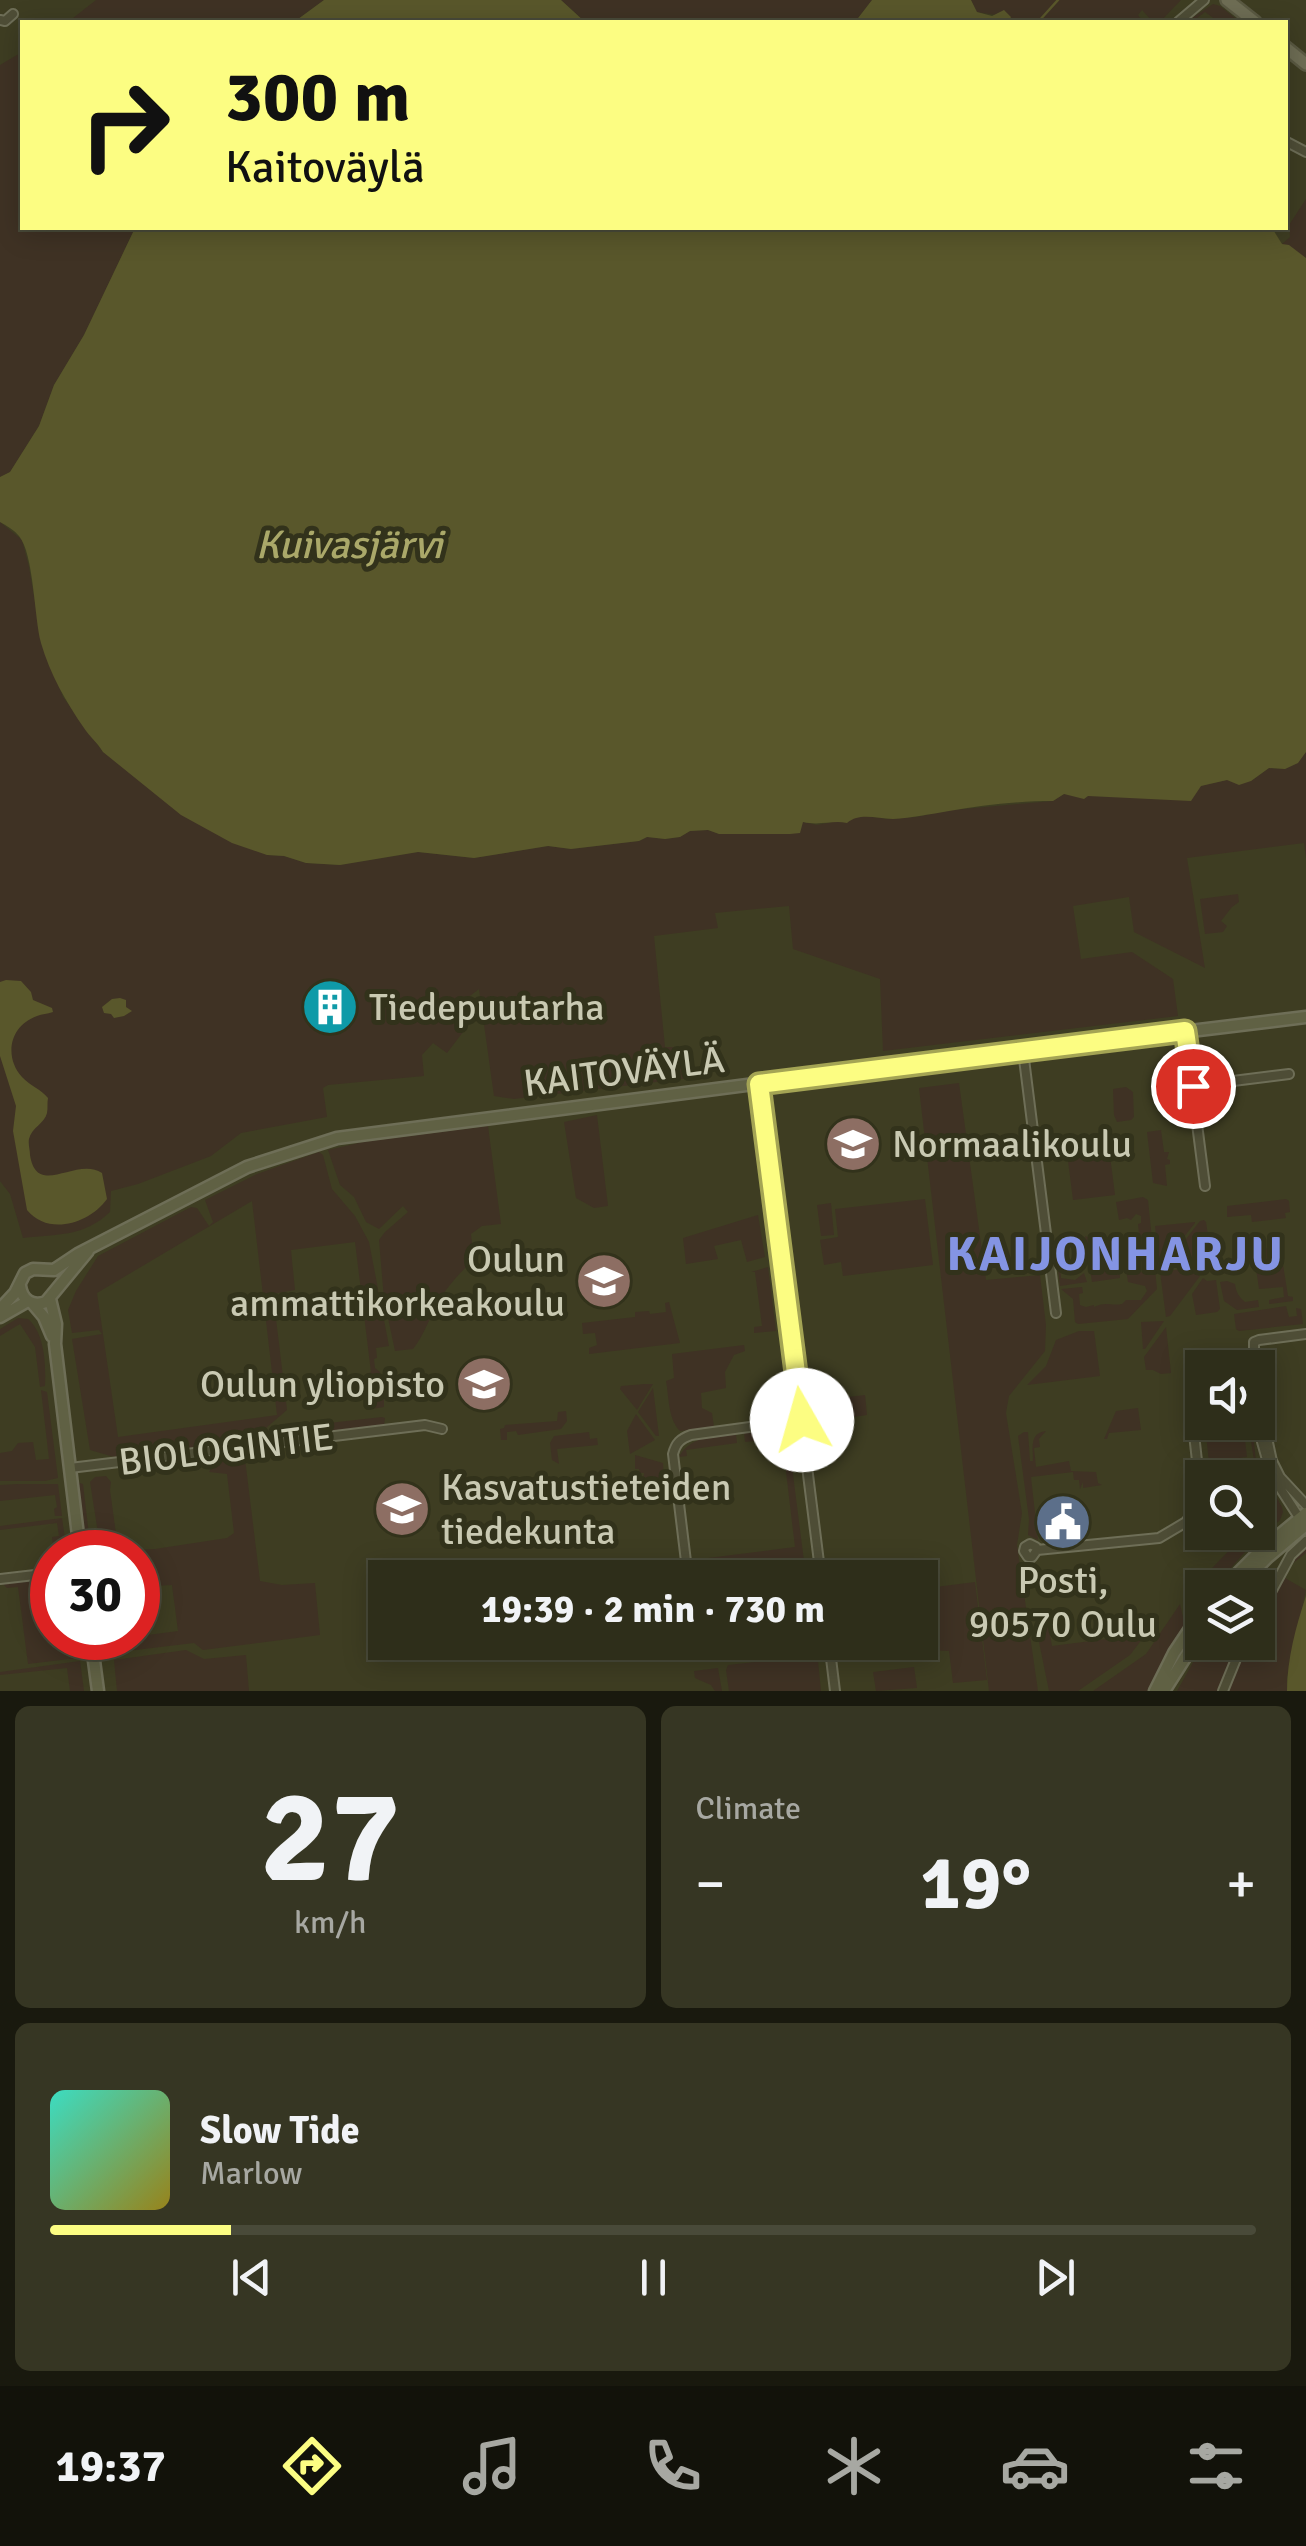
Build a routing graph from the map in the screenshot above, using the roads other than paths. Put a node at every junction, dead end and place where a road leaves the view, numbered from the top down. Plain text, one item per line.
1 (1204, 0) edge
2 (1227, 0) edge
3 (7, 10) dead end
4 (0, 20) edge
5 (1180, 20) edge
6 (1252, 20) edge
7 (1306, 1017) edge
8 (1185, 1031) junction
9 (1024, 1051) junction
10 (1289, 1074) dead end
11 (759, 1084) junction
12 (1193, 1086) junction
13 (1205, 1186) dead end
14 (92, 1247) junction
15 (47, 1271) junction
16 (20, 1286) junction
17 (52, 1295) junction
18 (30, 1302) junction
19 (0, 1309) edge
20 (1056, 1313) dead end
21 (0, 1317) edge
22 (1306, 1334) edge
23 (55, 1344) junction
24 (1252, 1350) edge
25 (802, 1420) junction
26 (442, 1429) dead end
27 (1195, 1440) edge
28 (1261, 1440) edge
29 (1266, 1440) edge
30 (70, 1468) junction
31 (1306, 1506) edge
32 (1304, 1521) edge
33 (77, 1530) edge
34 (1306, 1542) edge
35 (1037, 1550) dead end
36 (686, 1560) edge
37 (819, 1560) edge
38 (1240, 1570) edge
39 (1255, 1570) edge
40 (30, 1576) edge
41 (0, 1579) edge
42 (1275, 1585) edge
43 (1185, 1636) edge
44 (1185, 1658) edge
45 (94, 1660) edge
46 (831, 1660) edge
47 (1236, 1660) edge
48 (98, 1691) edge
49 (835, 1691) edge
50 (1155, 1691) edge
51 (1164, 1691) edge
52 (1223, 1691) edge

1 - 5 street
2 - 6 main road
3 - 4 street
7 - 8 street, KAITOVÄYLÄ
8 - 9 street, KAITOVÄYLÄ
8 - 12 street
9 - 11 street, KAITOVÄYLÄ
9 - 20 street
10 - 12 street
11 - 14 street, KAITOVÄYLÄ
11 - 25 street
12 - 13 street
14 - 15 street, KAITOVÄYLÄ
14 - 17 street, KAITOVÄYLÄ
15 - 16 street
15 - 17 street
16 - 18 street
16 - 19 street
17 - 18 street
17 - 23 street
18 - 21 street
18 - 23 street
22 - 24 street
23 - 30 street
25 - 36 street
25 - 37 street
26 - 30 street, BIOLOGINTIE
27 - 35 street
28 - 32 street
29 - 31 street
30 - 33 street
32 - 38 street
32 - 39 street
34 - 42 street
40 - 41 street
43 - 50 street
44 - 51 street
45 - 48 street
46 - 49 street
47 - 52 street

